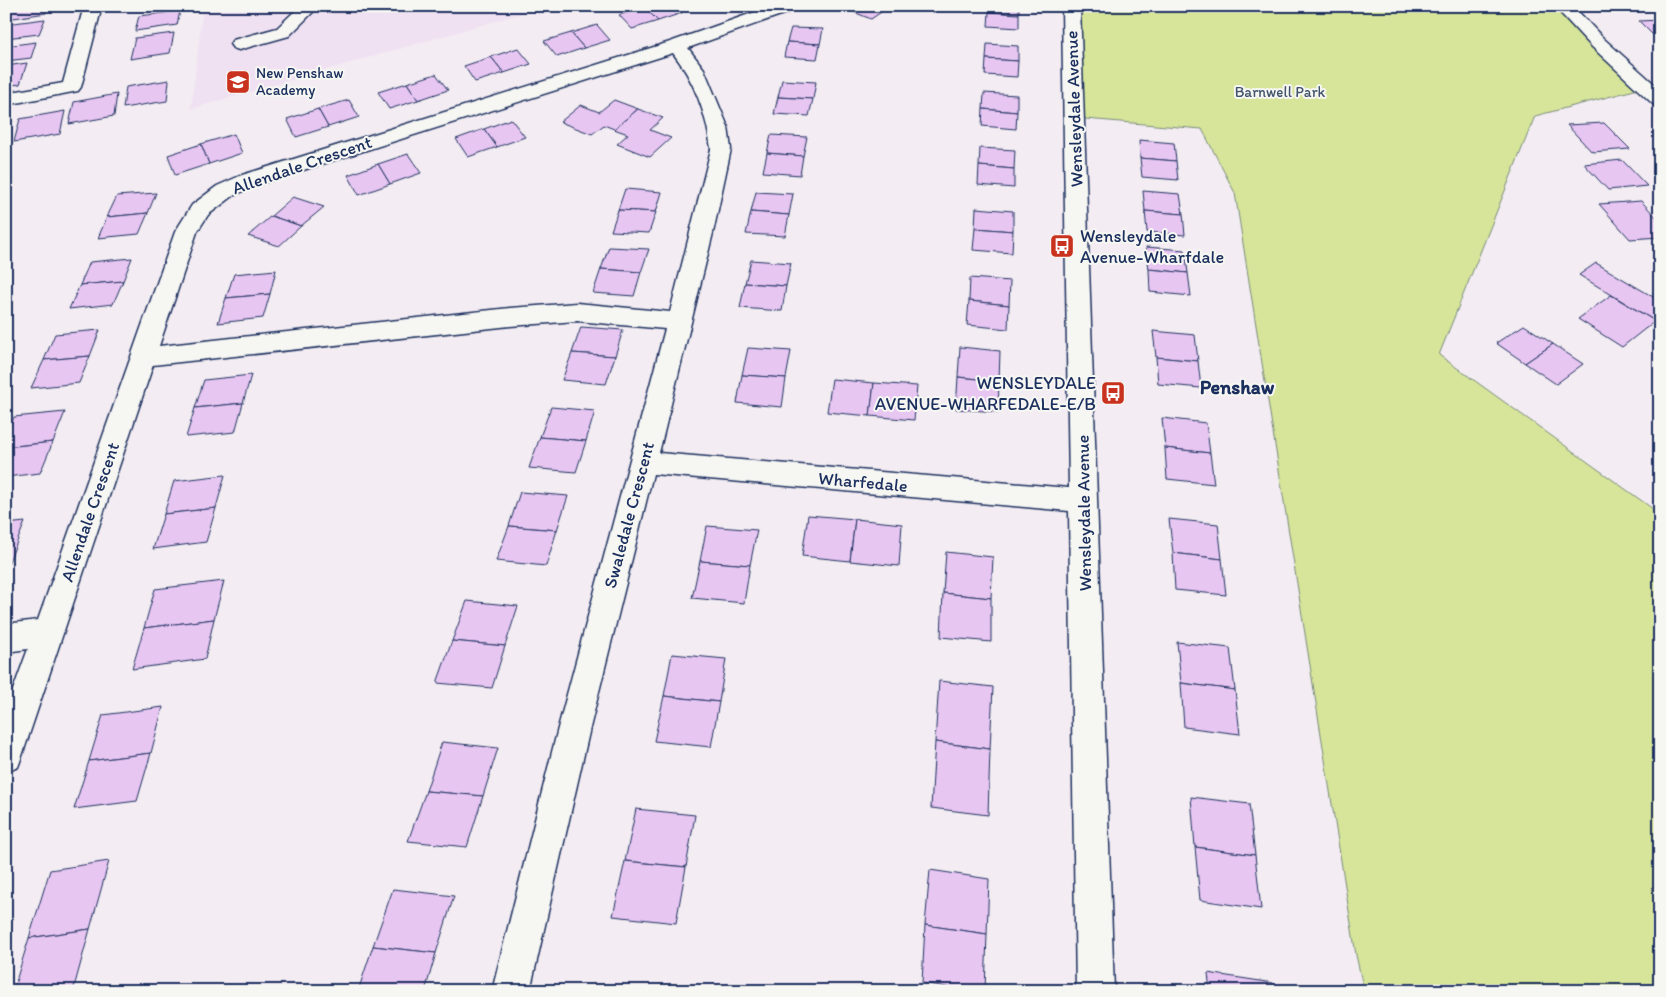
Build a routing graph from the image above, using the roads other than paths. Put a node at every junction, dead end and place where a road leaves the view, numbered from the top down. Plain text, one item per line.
1 (93, 6) edge
2 (310, 6) edge
3 (789, 6) edge
4 (1071, 6) edge
5 (1563, 6) edge
6 (239, 44) dead end
7 (677, 46) junction
8 (6, 99) edge
9 (1660, 100) edge
10 (680, 322) junction
11 (143, 357) junction
12 (643, 462) junction
13 (1084, 501) junction
14 (48, 632) junction
15 (6, 638) edge
16 (6, 756) edge
17 (511, 991) edge
18 (1095, 991) edge

1 - 8 street
2 - 6 street
3 - 7 street, Allendale Crescent
4 - 13 street, Wensleydale Avenue
5 - 9 street
7 - 10 street, Swaledale Crescent
7 - 11 street, Allendale Crescent
10 - 11 street
10 - 12 street, Swaledale Crescent
11 - 14 street, Allendale Crescent
12 - 13 street, Wharfedale
12 - 17 street, Swaledale Crescent
13 - 18 street, Wensleydale Avenue
14 - 15 street
14 - 16 street, Allendale Crescent

